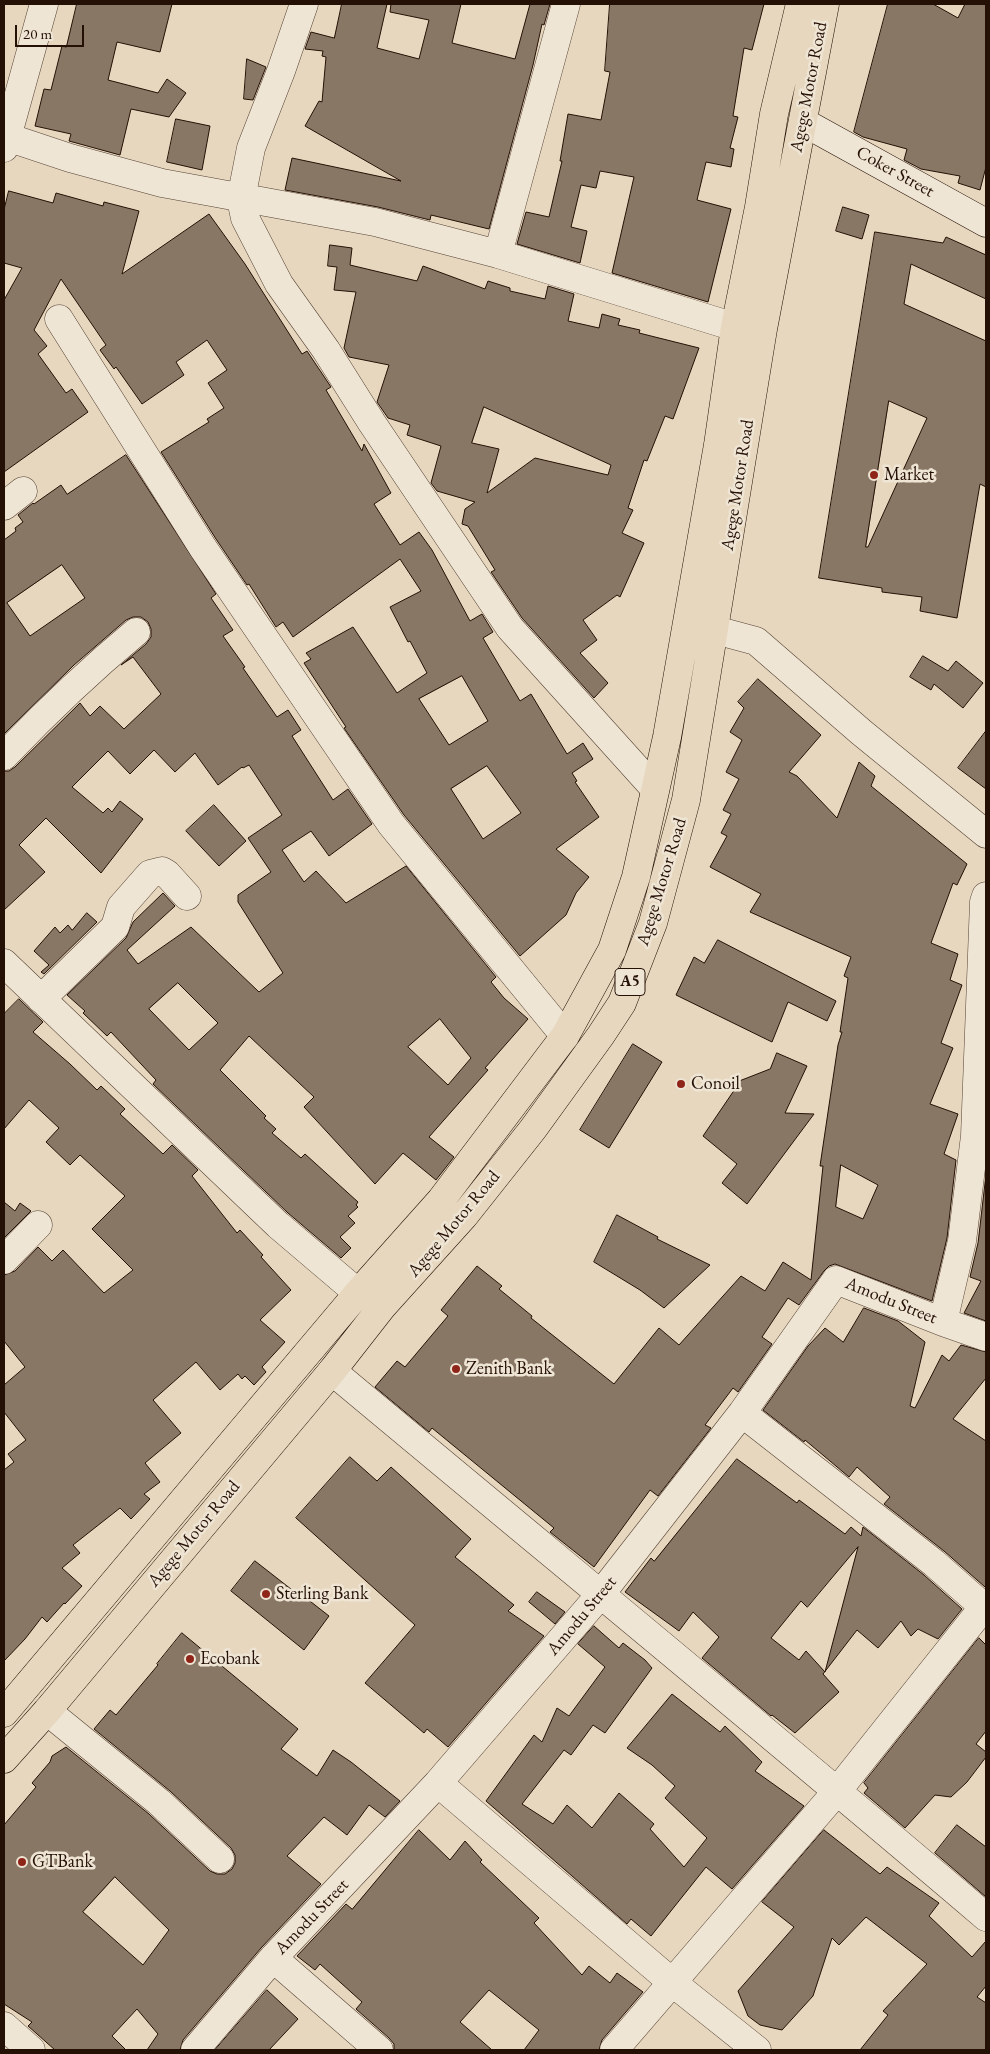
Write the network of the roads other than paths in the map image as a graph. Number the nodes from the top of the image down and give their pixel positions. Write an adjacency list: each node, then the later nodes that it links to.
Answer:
1 (44, 4): 8 (street)
2 (304, 4): 9 (street)
3 (566, 4): 11 (street)
4 (800, 4): 6 (highway, Agege Motor Road / A5)
5 (825, 4): 7 (highway, Agege Motor Road / A5)
6 (774, 114): 7 (street, Coker Street); 13 (highway, Agege Motor Road / A5)
7 (803, 122): 10 (street, Coker Street); 14 (highway, Agege Motor Road / A5)
8 (5, 140): 9 (street)
9 (241, 198): 11 (street); 17 (street)
10 (986, 223)
11 (498, 254): 13 (street)
12 (59, 319): 23 (street)
13 (735, 327): 17 (highway, Agege Motor Road / A5)
14 (715, 630): 18 (street); 29 (highway, Agege Motor Road / A5)
15 (136, 632): 16 (street)
16 (4, 756)
17 (655, 789): 23 (highway, Agege Motor Road / A5)
18 (986, 834)
19 (187, 896): 22 (street)
20 (986, 896): 27 (street)
21 (4, 963): 22 (street)
22 (41, 999): 26 (street)
23 (565, 1036): 26 (highway, Agege Motor Road / A5)
24 (38, 1225): 25 (street)
25 (4, 1260)
26 (358, 1294): 34 (highway, Agege Motor Road / A5)
27 (943, 1322): 28 (street, Amodu Street); 30 (street, Amodu Street)
28 (986, 1337)
29 (332, 1371): 31 (street); 33 (highway, Agege Motor Road / A5)
30 (742, 1413): 31 (street, Amodu Street); 32 (street)
31 (600, 1596): 36 (street, Amodu Street); 37 (street)
32 (985, 1607): 37 (street)
33 (46, 1710): 35 (highway, Agege Motor Road / A5); 38 (street)
34 (4, 1714)
35 (4, 1759)
36 (438, 1783): 40 (street, Amodu Street); 41 (street)
37 (838, 1790): 39 (street); 41 (street)
38 (220, 1859)
39 (986, 1917)
40 (273, 1958): 44 (street, Amodu Street); 45 (street)
41 (673, 1983): 46 (street); 47 (street)
42 (4, 2026): 43 (street)
43 (31, 2050)
44 (195, 2050)
45 (379, 2050)
46 (614, 2050)
47 (757, 2050)

